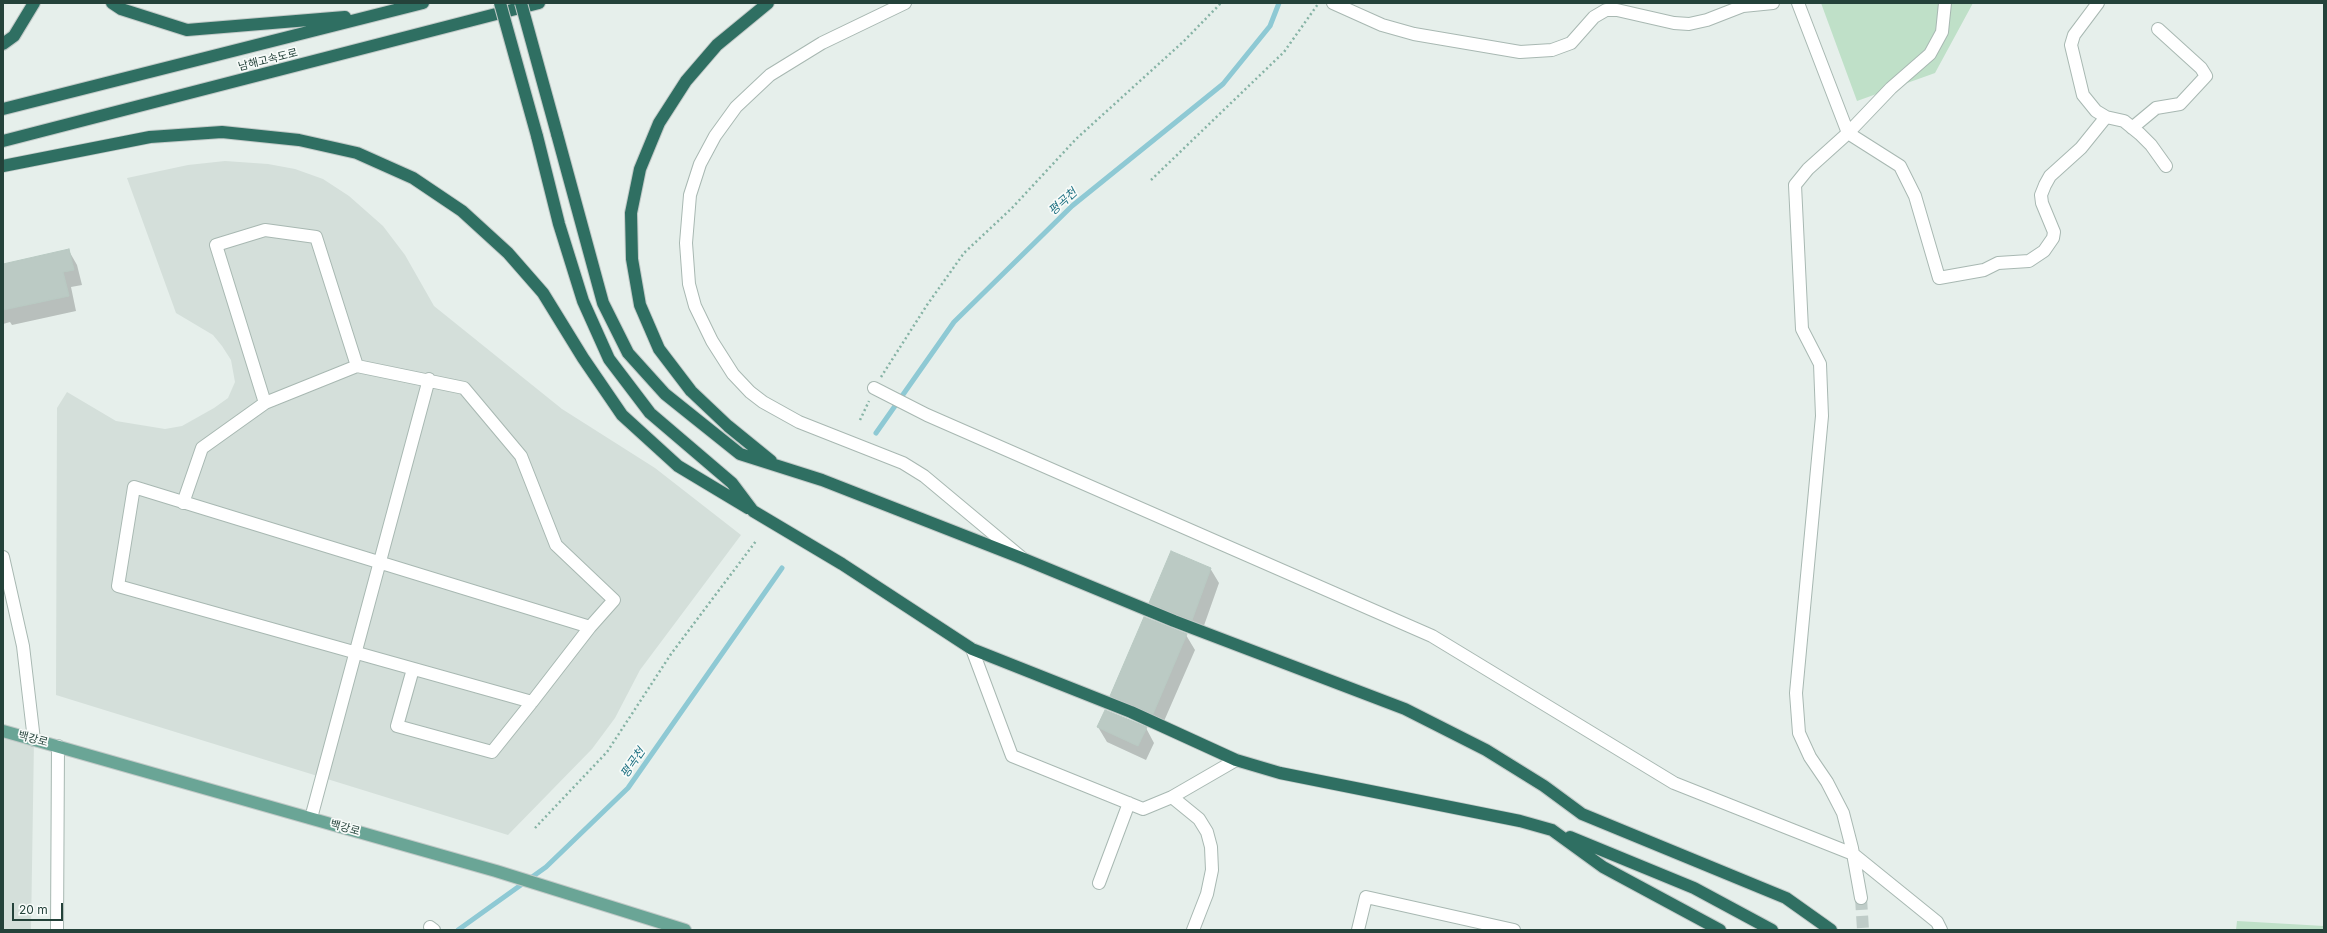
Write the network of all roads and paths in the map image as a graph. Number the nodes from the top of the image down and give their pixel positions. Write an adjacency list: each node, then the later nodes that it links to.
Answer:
1 (34, 3): 18 (highway)
2 (112, 3): 16 (highway)
3 (423, 3): 16 (highway, 남해고속도로)
4 (500, 3): 34 (highway, bridge)
5 (521, 3): 32 (highway, bridge)
6 (539, 3): 23 (highway, 남해고속도로)
7 (768, 3): 32 (highway)
8 (905, 3): 37 (street)
9 (1220, 3): 29 (path)
10 (1319, 3): 26 (path)
11 (1334, 3): 12 (street)
12 (1773, 3)
13 (1798, 3): 22 (street)
14 (1945, 3): 22 (street)
15 (2098, 3): 20 (street)
16 (382, 14): 19 (highway, 남해고속도로)
17 (2158, 29): 21 (street)
18 (3, 44)
19 (3, 109)
20 (2106, 117): 21 (street); 22 (street)
21 (2132, 128): 25 (street)
22 (1848, 133): 53 (street)
23 (3, 141)
24 (3, 166): 34 (highway)
25 (2166, 166)
26 (1151, 180)
27 (358, 366): 28 (street); 30 (street); 30 (street)
28 (429, 379): 38 (street); 39 (street)
29 (874, 388): 31 (path); 53 (street)
30 (265, 403): 33 (street)
31 (860, 420)
32 (776, 466): 37 (highway)
33 (183, 503): 38 (street); 41 (street)
34 (753, 511): 40 (highway)
35 (756, 541): 51 (path)
36 (3, 557): 45 (street)
37 (1024, 559): 63 (highway)
38 (380, 564): 39 (street); 41 (street)
39 (590, 627): 43 (street)
40 (972, 649): 47 (highway); 49 (street)
41 (356, 653): 42 (street); 50 (street)
42 (413, 669): 43 (street); 43 (street)
43 (532, 702)
44 (3, 731): 45 (main road, 백강로)
45 (34, 740): 46 (main road, 백강로)
46 (58, 746): 50 (main road, 백강로); 56 (street)
47 (1236, 760): 48 (street); 52 (highway)
48 (1172, 797): 49 (street); 58 (street)
49 (1129, 803): 54 (street)
50 (311, 818): 57 (main road, 백강로)
51 (535, 828)
52 (1552, 830): 61 (highway); 62 (highway)
53 (1853, 854): 55 (street); 64 (street)
54 (1099, 883)
55 (1861, 898)
56 (57, 930)
57 (685, 930)
58 (1193, 930)
59 (1358, 930): 60 (street)
60 (1514, 930)
61 (1720, 930)
62 (1772, 930)
63 (1831, 930)
64 (1941, 930)

